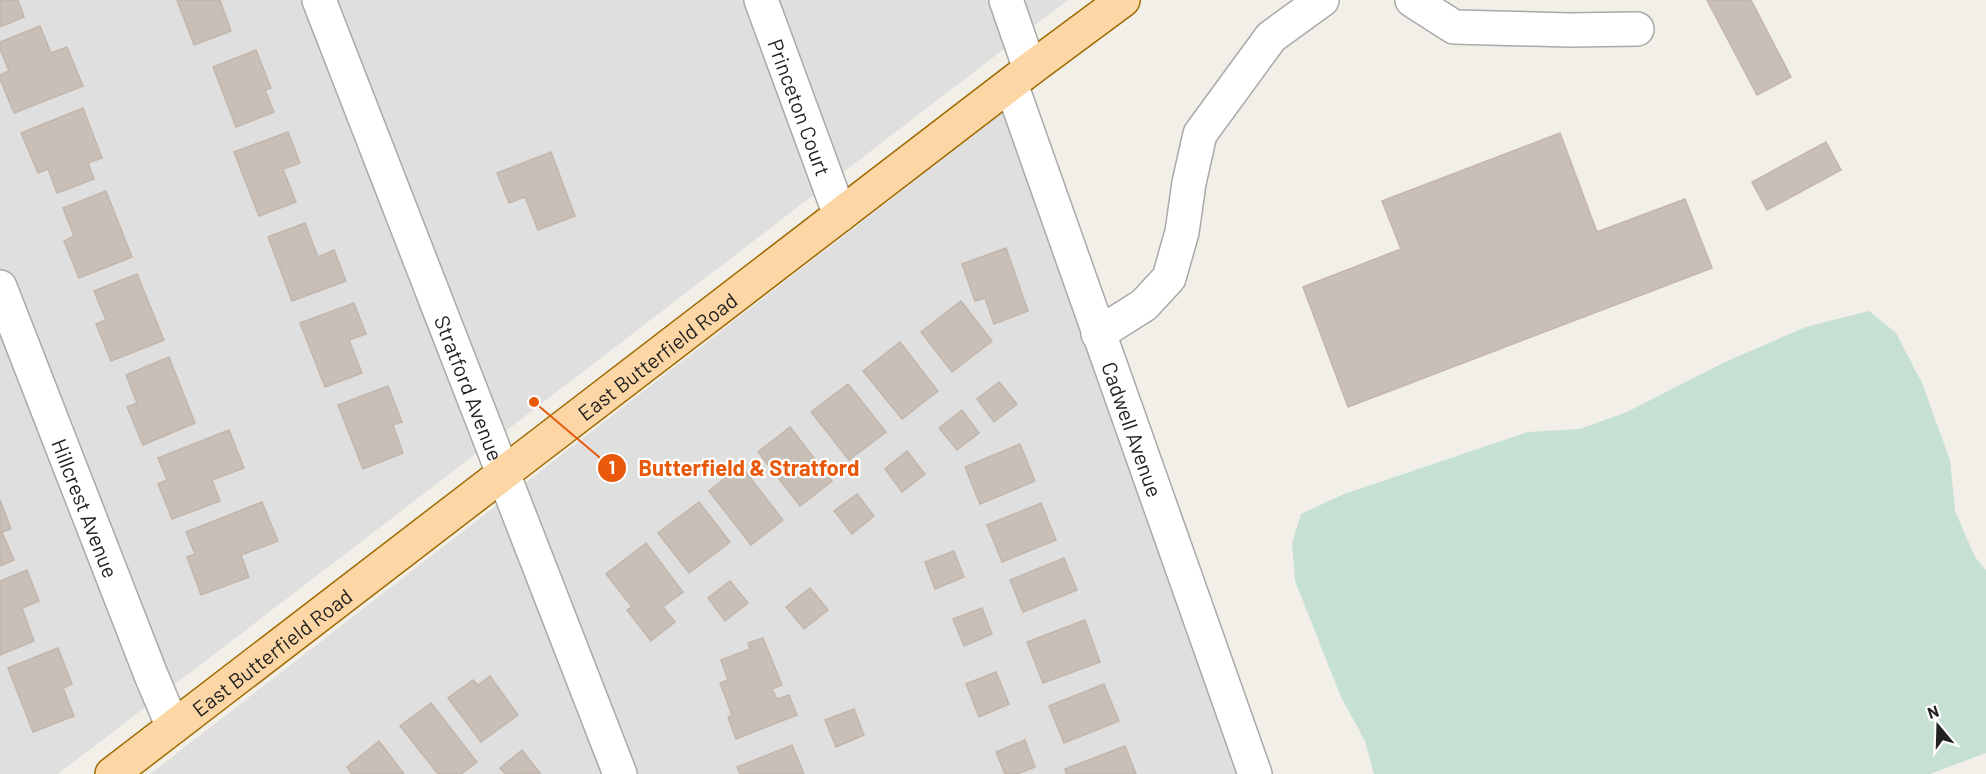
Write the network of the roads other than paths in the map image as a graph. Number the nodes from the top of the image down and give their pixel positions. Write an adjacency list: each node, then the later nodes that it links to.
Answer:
1 (319, 0): 12 (street, Stratford Avenue)
2 (761, 0): 9 (street, Princeton Court)
3 (1006, 0): 8 (street, Cadwell Avenue)
4 (1123, 0): 8 (main road, East Butterfield Road)
5 (1322, 0): 11 (street)
6 (1412, 0): 7 (street)
7 (1636, 29)
8 (1020, 76): 9 (main road, East Butterfield Road); 11 (street, Cadwell Avenue)
9 (840, 214): 12 (main road, East Butterfield Road)
10 (0, 287): 13 (street, Hillcrest Avenue)
11 (1098, 334): 16 (street, Cadwell Avenue)
12 (503, 474): 13 (main road, East Butterfield Road); 15 (street, Stratford Avenue)
13 (173, 727): 14 (main road, East Butterfield Road)
14 (112, 774)
15 (620, 774)
16 (1255, 774)

